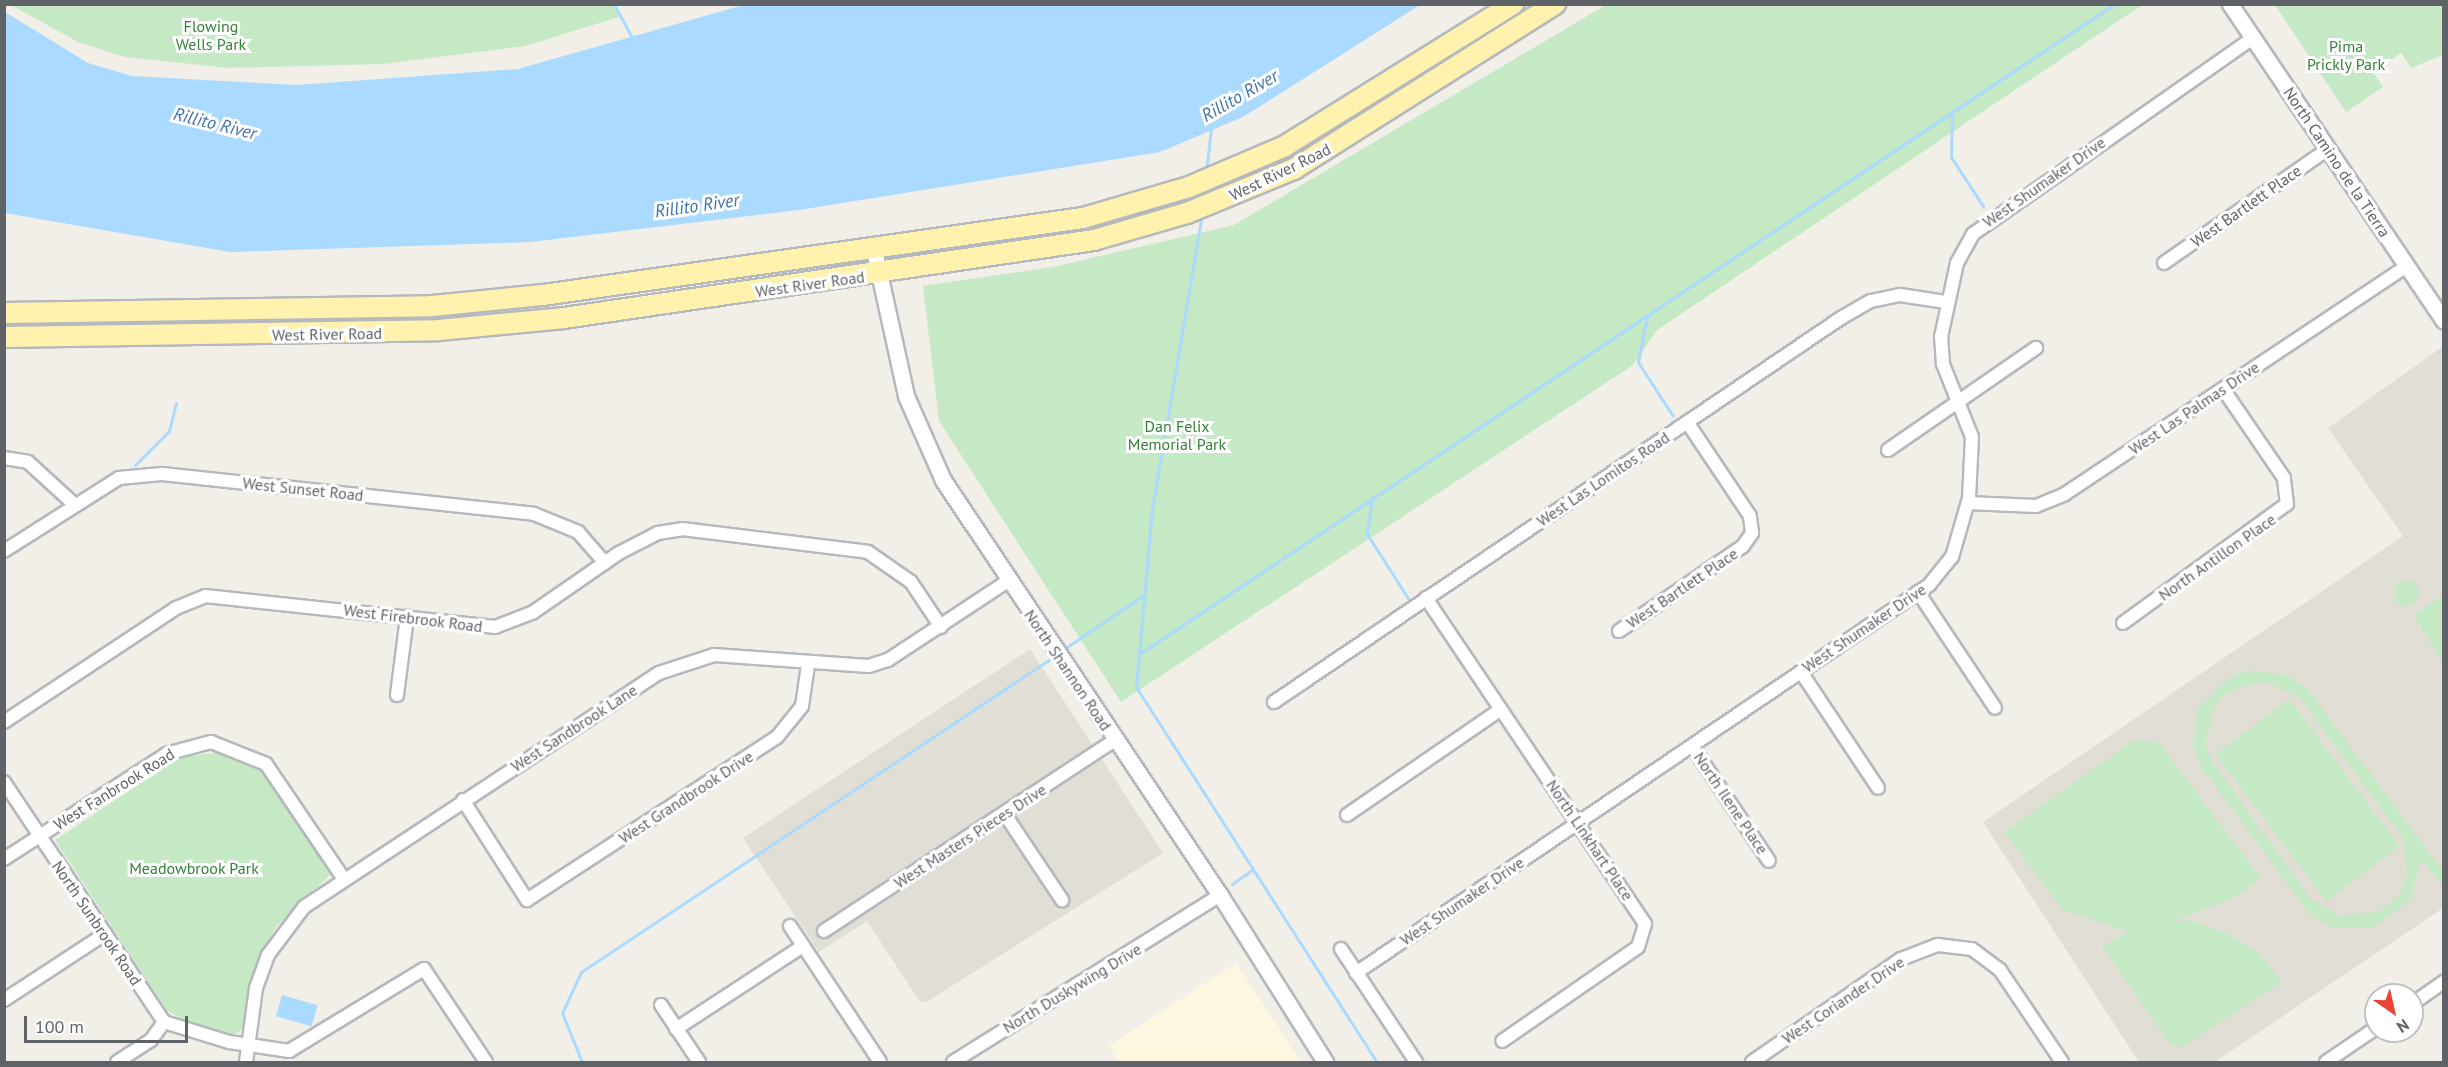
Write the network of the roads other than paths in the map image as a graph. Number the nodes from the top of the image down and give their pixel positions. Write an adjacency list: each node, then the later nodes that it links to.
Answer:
1 (1513, 4): 6 (main road, West River Road)
2 (1555, 4): 9 (main road, West River Road)
3 (2230, 4): 4 (street, North Camino de la Tierra)
4 (2253, 38): 5 (street, North Camino de la Tierra); 10 (street, West Shumaker Drive)
5 (2328, 149): 7 (street, West Bartlett Place); 8 (street, North Camino de la Tierra)
6 (874, 250): 9 (street, North Shannon Road); 12 (main road, West River Road)
7 (2164, 263)
8 (2407, 266): 13 (street, North Camino de la Tierra); 17 (street, West Las Palmas Drive)
9 (878, 274): 15 (main road, West River Road); 26 (street, North Shannon Road)
10 (1946, 302): 18 (street, West Shumaker Drive); 19 (street, West Las Lomitos Road)
11 (4, 313): 12 (main road, West River Road)
12 (29, 313): 15 (main road)
13 (2444, 321)
14 (4, 337): 15 (main road, West River Road)
15 (28, 337)
16 (2036, 348): 18 (street)
17 (2223, 389): 22 (street, West Las Palmas Drive); 30 (street, North Antillon Place)
18 (1956, 403): 20 (street); 22 (street, West Shumaker Drive)
19 (1687, 422): 28 (street, West Las Lomitos Road); 32 (street, West Bartlett Place)
20 (1888, 450)
21 (4, 458): 23 (street)
22 (1968, 502): 27 (street, West Shumaker Drive)
23 (75, 505): 24 (street, West Sunset Road); 25 (street, West Sunset Road)
24 (4, 551)
25 (605, 563): 29 (street, West Firebrook Road); 31 (street, West Firebrook Road)
26 (1008, 581): 31 (street, West Sandbrook Lane); 40 (street, North Shannon Road)
27 (1918, 592): 34 (street, West Shumaker Drive); 37 (street)
28 (1426, 598): 36 (street, West Las Lomitos Road); 38 (street, North Linkhart Place)
29 (407, 617): 35 (street); 39 (street, West Firebrook Road)
30 (2123, 623)
31 (941, 627): 33 (street, West Sandbrook Lane)
32 (1618, 631)
33 (808, 665): 44 (street, West Sandbrook Lane); 44 (street, West Grandbrook Drive)
34 (1801, 672): 41 (street, West Shumaker Drive); 43 (street)
35 (397, 694)
36 (1274, 702)
37 (1995, 708)
38 (1500, 710): 46 (street); 47 (street, North Linkhart Place)
39 (4, 722)
40 (1115, 740): 45 (street, West Masters Pieces Drive); 52 (street, North Shannon Road)
41 (1692, 746): 47 (street, West Shumaker Drive); 50 (street, North Ilene Place)
42 (4, 782): 48 (street, North Sunbrook Road)
43 (1878, 788)
44 (463, 800): 51 (street, West Sandbrook Lane)
45 (1004, 813): 53 (street); 55 (street, West Masters Pieces Drive)
46 (1347, 815)
47 (1578, 822): 59 (street, West Shumaker Drive); 67 (street, North Linkhart Place)
48 (39, 836): 49 (street, West Fanbrook Road); 51 (street, West Fanbrook Road); 56 (street, North Sunbrook Road)
49 (4, 859)
50 (1769, 861)
51 (344, 879): 68 (street, West Sandbrook Lane)
52 (1220, 895): 75 (street, North Duskywing Drive); 76 (street, North Shannon Road)
53 (1062, 900)
54 (789, 926): 57 (street)
55 (824, 931)
56 (105, 934): 62 (street); 64 (street, North Sunbrook Road)
57 (803, 946): 65 (street); 74 (street)
58 (1341, 950): 59 (street)
59 (1356, 973): 77 (street)
60 (2443, 985): 61 (street)
61 (2424, 997)
62 (4, 1000)
63 (660, 1005): 65 (street)
64 (164, 1022): 68 (street); 70 (street)
65 (676, 1029): 73 (street)
66 (2364, 1039): 69 (street)
67 (1502, 1041)
68 (246, 1046): 71 (street, West Sandbrook Lane); 72 (street)
69 (2342, 1058): 80 (street)
70 (117, 1062)
71 (246, 1062)
72 (486, 1062)
73 (699, 1062)
74 (880, 1062)
75 (953, 1062)
76 (1325, 1062)
77 (1416, 1062)
78 (1752, 1062): 79 (street, West Coriander Drive)
79 (2062, 1062)
80 (2326, 1062)

